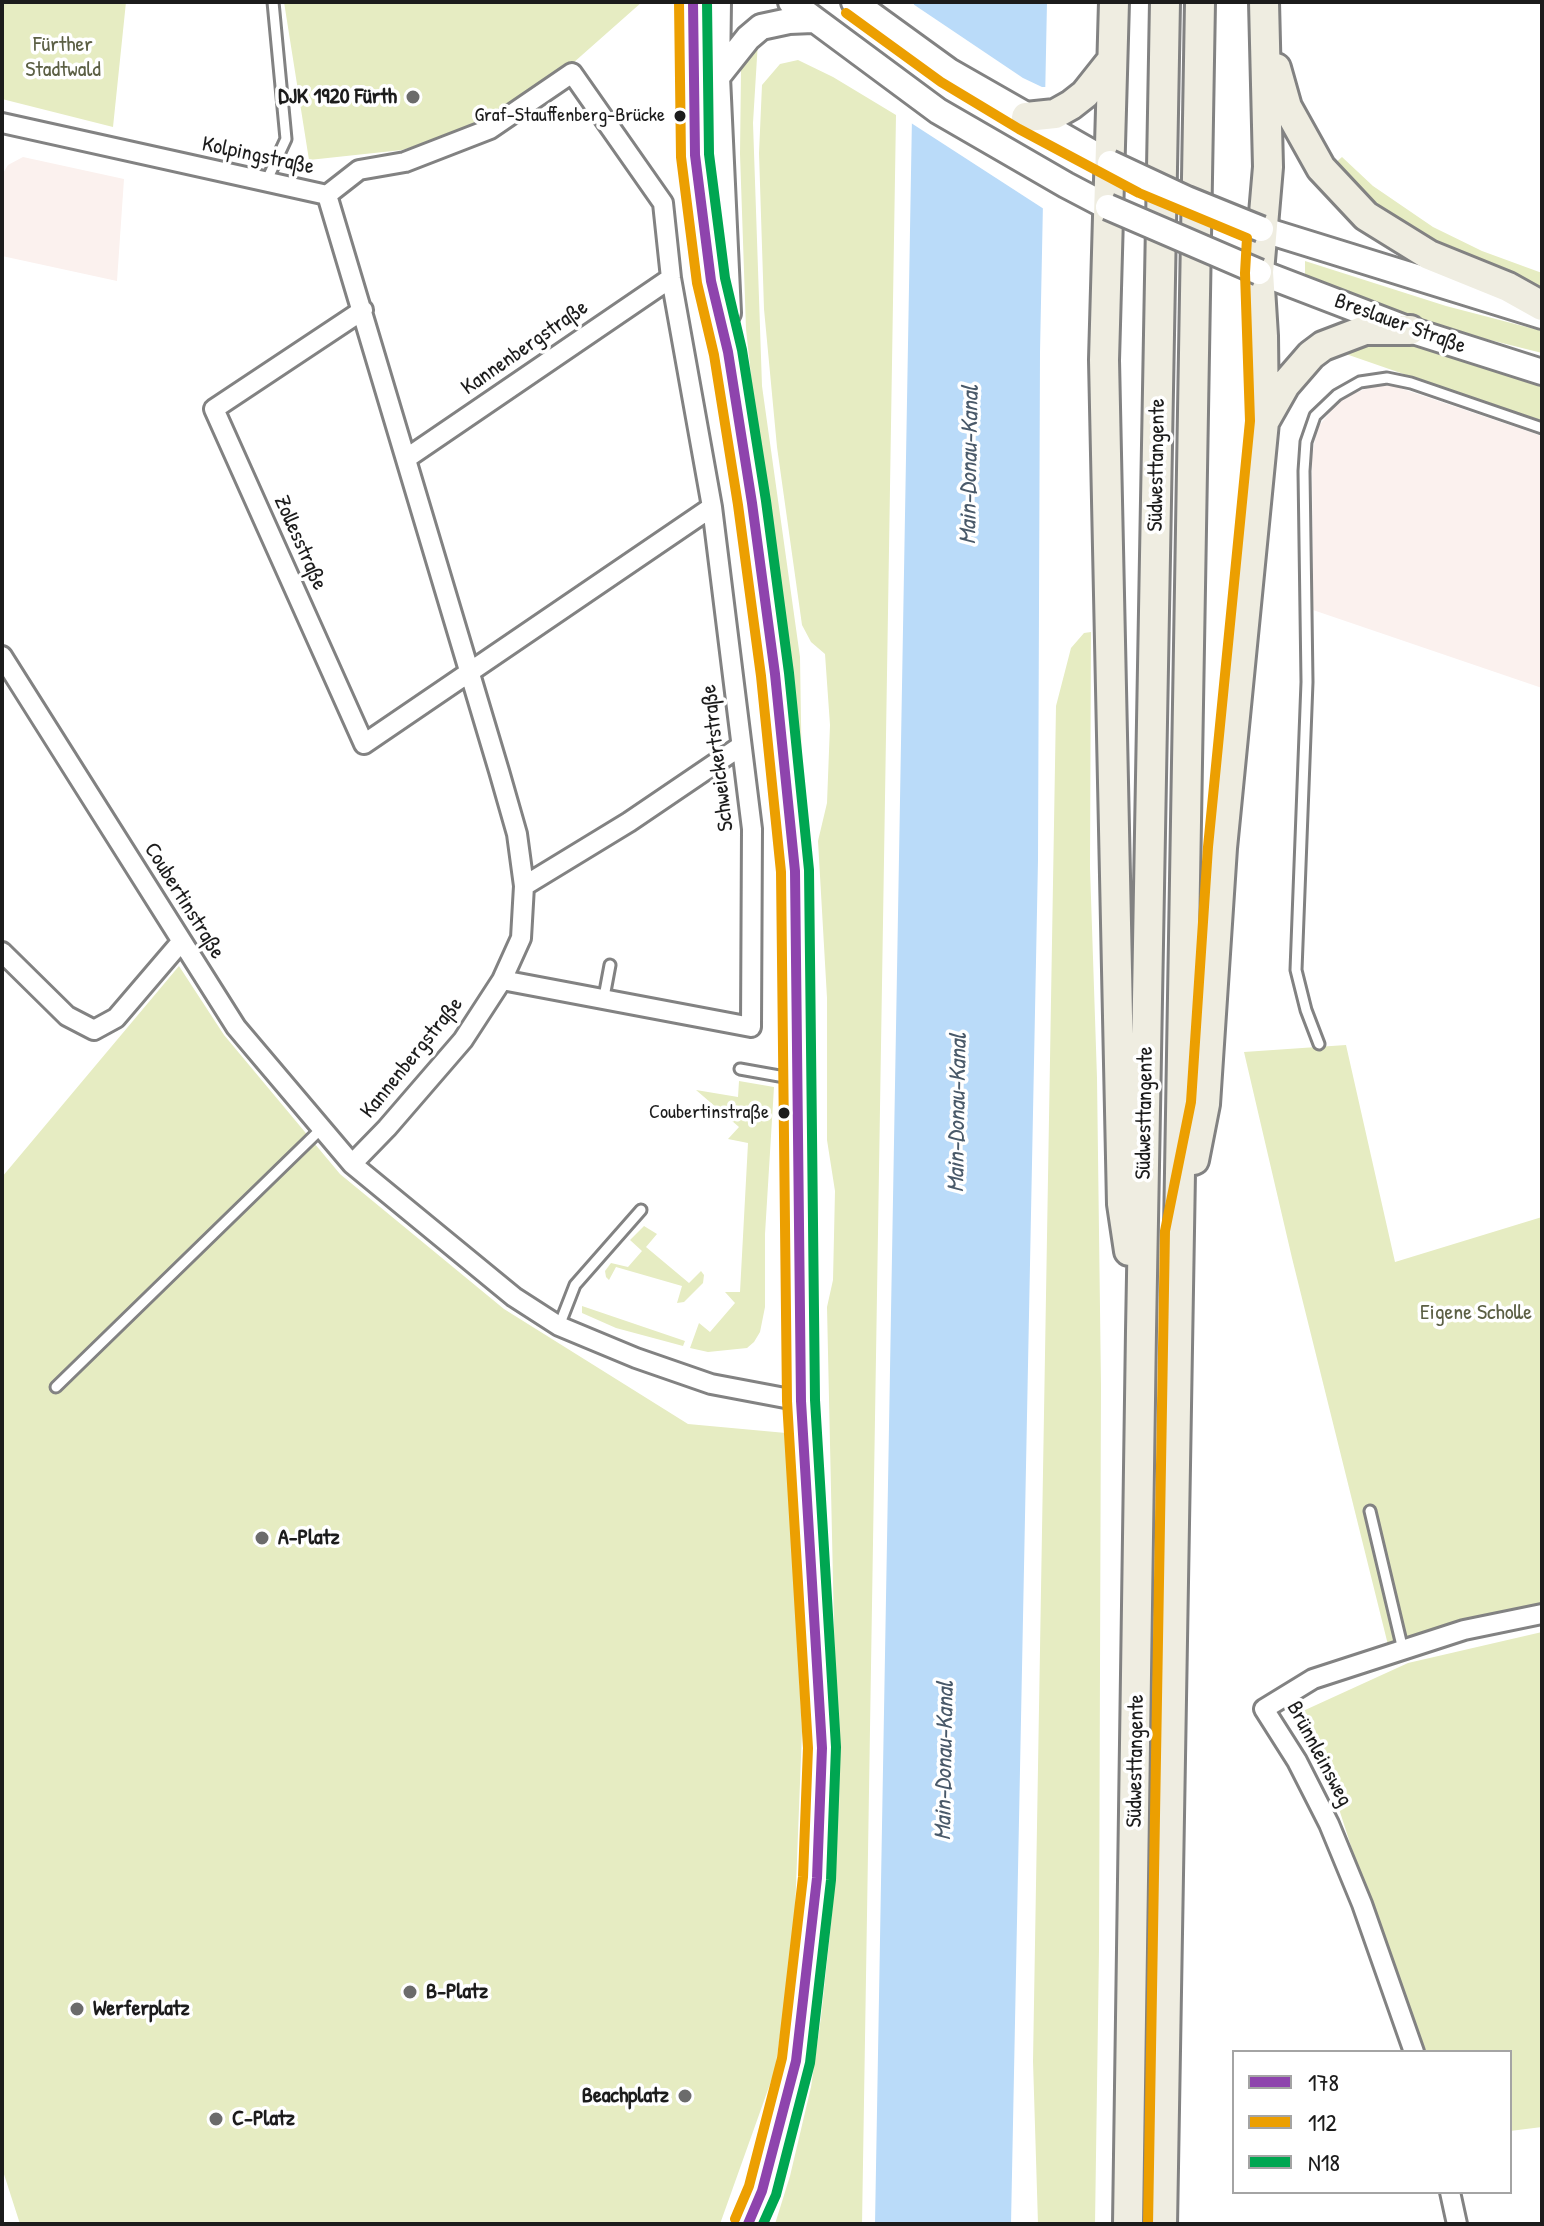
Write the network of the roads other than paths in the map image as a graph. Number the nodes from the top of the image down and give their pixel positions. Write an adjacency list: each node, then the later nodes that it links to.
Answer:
1 (273, 2): 18 (lane)
2 (693, 2): 28 (main road)
3 (718, 2): 14 (main road)
4 (791, 2): 10 (main road)
5 (854, 2): 15 (main road)
6 (1114, 2): 12 (highway)
7 (1165, 2): 51 (highway, Südwesttangente)
8 (1200, 2): 49 (highway, Südwesttangente)
9 (1264, 2): 11 (highway)
10 (813, 20): 14 (main road); 20 (main road)
11 (1265, 30): 21 (highway); 24 (highway)
12 (1112, 60): 15 (highway); 17 (highway)
13 (572, 73): 19 (street, Kolpingstraße); 23 (street, Schweickertstraße)
14 (717, 77): 28 (main road)
15 (1026, 117): 17 (main road)
16 (2, 123): 18 (street, Kolpingstraße)
17 (1110, 163): 20 (highway); 21 (main road, bridge)
18 (266, 182): 19 (street, Kolpingstraße)
19 (327, 195): 25 (street, Kannenbergstraße)
20 (1108, 207): 22 (main road, bridge); 51 (highway)
21 (1266, 231): 22 (highway); 26 (main road, Breslauer Straße)
22 (1259, 272): 27 (main road, Breslauer Straße); 30 (highway)
23 (671, 278): 32 (street, Kannenbergstraße); 33 (street, Schweickertstraße)
24 (1542, 306)
25 (363, 310): 32 (street, Kannenbergstraße); 35 (street, Zollesstraße)
26 (1542, 316)
27 (1410, 330): 29 (main road, Breslauer Straße); 30 (highway)
28 (728, 352): 45 (main road)
29 (1542, 372)
30 (1264, 422): 49 (highway)
31 (1542, 428): 43 (lane)
32 (407, 458): 35 (street, Kannenbergstraße)
33 (712, 507): 35 (street); 36 (street, Schweickertstraße)
34 (2, 656): 38 (street, Coubertinstraße)
35 (470, 673): 37 (street, Kannenbergstraße)
36 (741, 746): 37 (street); 42 (street, Schweickertstraße)
37 (524, 886): 41 (street, Kannenbergstraße)
38 (181, 942): 39 (street); 46 (street, Coubertinstraße)
39 (2, 952)
40 (610, 965): 42 (lane)
41 (502, 980): 42 (street, Schweickertstraße); 47 (street, Kannenbergstraße)
42 (604, 997)
43 (1319, 1044)
44 (740, 1069): 45 (lane)
45 (797, 1079): 53 (main road)
46 (322, 1128): 47 (street, Coubertinstraße); 52 (lane)
47 (352, 1164): 50 (street, Coubertinstraße)
48 (641, 1210): 50 (lane)
49 (1179, 1231): 61 (highway, Südwesttangente)
50 (559, 1326): 53 (street, Coubertinstraße)
51 (1141, 1331): 60 (highway, Südwesttangente)
52 (56, 1387)
53 (801, 1401): 59 (main road)
54 (1370, 1511): 56 (lane)
55 (1542, 1614): 56 (street, Brünnleinsweg)
56 (1403, 1650): 57 (street, Brünnleinsweg)
57 (1413, 2050)
58 (1450, 2194): 62 (street)
59 (748, 2224)
60 (1128, 2224)
61 (1162, 2224)
62 (1457, 2224)

